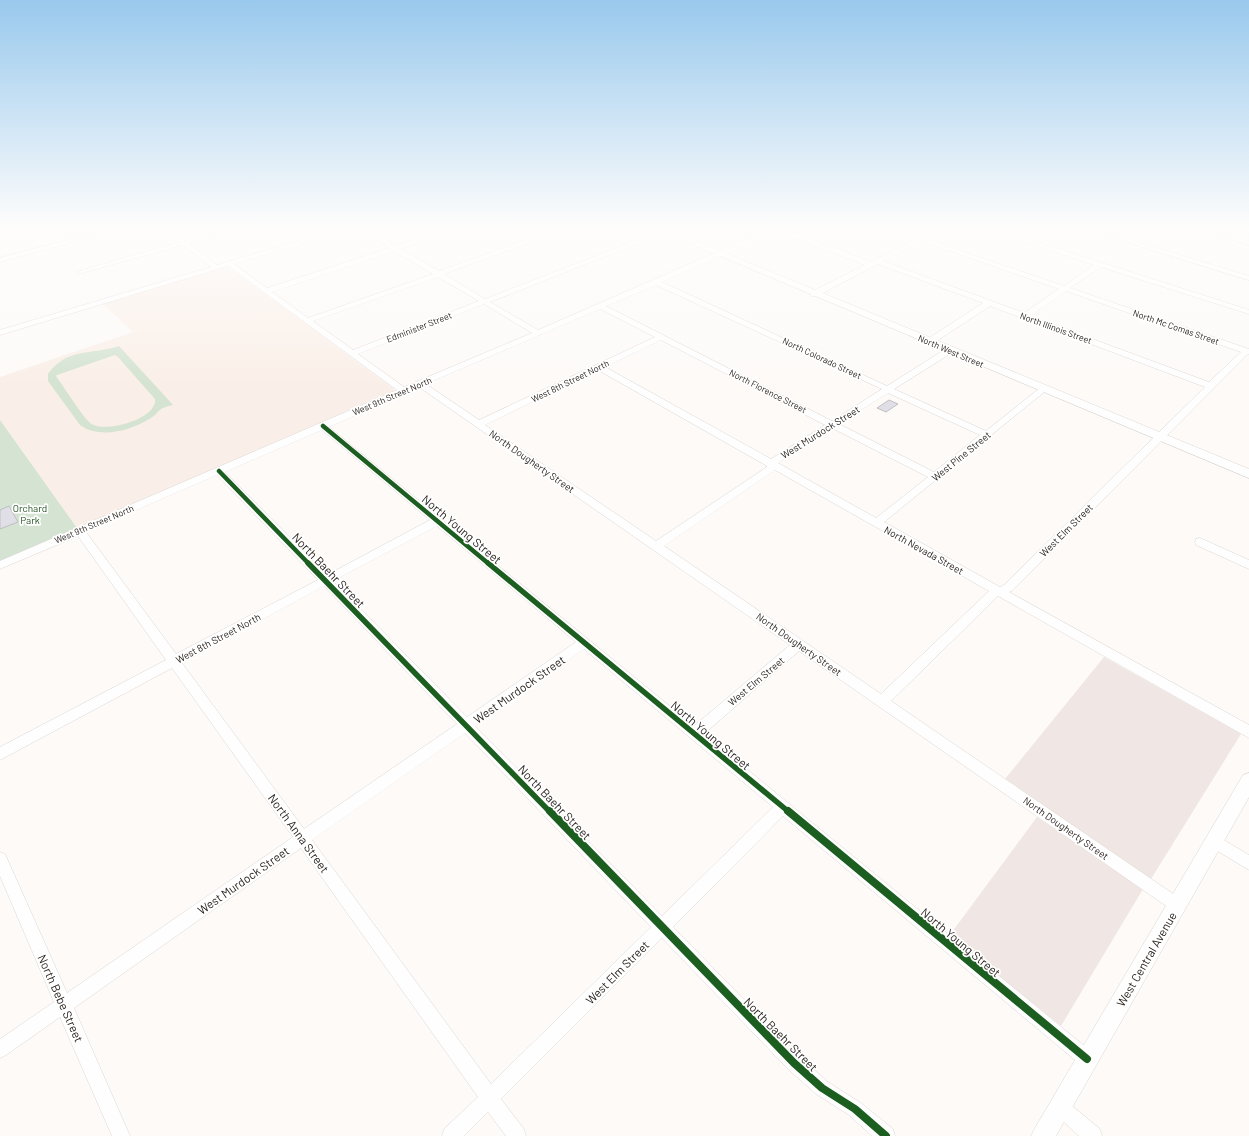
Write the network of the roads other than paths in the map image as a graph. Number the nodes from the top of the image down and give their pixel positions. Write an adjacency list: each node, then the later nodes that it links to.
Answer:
1 (181, 279): 25 (street)
2 (250, 279): 16 (street)
3 (304, 279): 16 (street)
4 (424, 279): 23 (street)
5 (447, 279): 18 (street)
6 (541, 279): 18 (street, Edminister Street)
7 (663, 279): 14 (street, West 9th Street North)
8 (777, 279): 17 (main road, North West Street)
9 (842, 279): 17 (street)
10 (922, 279): 19 (street, North Illinois Street)
11 (1036, 279): 15 (street, North Mc Comas Street)
12 (1079, 279): 15 (street)
13 (1147, 279): 21 (street)
14 (656, 282): 20 (street, West 9th Street North); 34 (street, North Colorado Street)
15 (1065, 289): 22 (street); 29 (street, North Mc Comas Street)
16 (267, 291): 23 (street)
17 (814, 294): 27 (main road, North West Street)
18 (484, 301): 24 (street); 30 (street, Edminister Street)
19 (990, 303): 22 (street, North Illinois Street); 27 (street)
20 (600, 306): 24 (street, West 9th Street North); 26 (street, North Florence Street)
21 (1249, 312)
22 (1025, 316): 33 (street, North Illinois Street)
23 (307, 320): 30 (street)
24 (538, 333): 32 (street, West 9th Street North)
25 (0, 334)
26 (661, 337): 31 (street, West 8th Street North); 38 (street, North Florence Street)
27 (929, 342): 28 (main road, North West Street)
28 (950, 350): 34 (street, West Murdock Street); 35 (main road, North West Street)
29 (1247, 352): 33 (street, West Elm Street)
30 (352, 353): 36 (street)
31 (599, 367): 37 (street, West 8th Street North); 42 (street, North Nevada Street)
32 (420, 384): 36 (street, West 9th Street North); 37 (street, North Dougherty Street)
33 (1211, 386): 41 (street, West Elm Street)
34 (888, 389): 38 (street, West Murdock Street); 40 (street, North Colorado Street)
35 (1044, 390): 40 (street, West Pine Street); 41 (main road, North West Street)
36 (404, 391): 39 (street, West 9th Street North)
37 (479, 424): 50 (street, North Dougherty Street)
38 (833, 424): 42 (street, West Murdock Street); 45 (street, North Florence Street)
39 (322, 426): 43 (street, West 9th Street North); 46 (street, North Young Street)
40 (988, 435): 45 (street, West Pine Street)
41 (1160, 437): 44 (main road, North West Street); 54 (street, West Elm Street)
42 (773, 465): 47 (street, North Nevada Street); 50 (street, West Murdock Street)
43 (219, 471): 48 (street, West 9th Street North); 53 (street, North Baehr Street)
44 (1249, 474)
45 (935, 477): 47 (street, West Pine Street)
46 (437, 521): 53 (street, West 8th Street North); 55 (street, North Young Street)
47 (877, 523): 54 (street, North Nevada Street)
48 (80, 530): 51 (street, West 9th Street North); 57 (street, North Anna Street)
49 (1200, 542): 52 (street)
50 (657, 546): 56 (street, North Dougherty Street)
51 (0, 565)
52 (1249, 565)
53 (326, 581): 57 (street, West 8th Street North); 59 (street, North Baehr Street)
54 (999, 591): 58 (street, West Elm Street); 60 (street, North Nevada Street)
55 (584, 643): 59 (street, West Murdock Street); 61 (street, North Young Street)
56 (799, 644): 58 (street, North Dougherty Street); 61 (street, West Elm Street)
57 (174, 661): 62 (street, West 8th Street North); 65 (street, North Anna Street)
58 (882, 702): 69 (street, North Dougherty Street)
59 (466, 725): 65 (street, West Murdock Street); 70 (street, North Baehr Street)
60 (1249, 732)
61 (694, 734): 64 (street, North Young Street)
62 (0, 754)
63 (1249, 781): 66 (main road, West Central Avenue)
64 (783, 807): 70 (street, West Elm Street); 73 (street, North Young Street)
65 (303, 838): 71 (street, West Murdock Street); 74 (street, North Anna Street)
66 (1214, 841): 68 (street); 69 (main road, West Central Avenue)
67 (0, 859): 71 (street, North Bebe Street)
68 (1249, 863)
69 (1177, 905): 73 (main road, West Central Avenue)
70 (662, 927): 74 (street, West Elm Street); 79 (street, North Baehr Street)
71 (64, 1004): 72 (street, West Murdock Street); 76 (street, North Bebe Street)
72 (0, 1049)
73 (1088, 1059): 75 (main road, West Central Avenue)
74 (490, 1098): 77 (street, West Elm Street); 78 (street, North Anna Street)
75 (1060, 1107): 80 (main road, West Central Avenue); 81 (street)
76 (121, 1136)
77 (451, 1136)
78 (517, 1136)
79 (886, 1136)
80 (1043, 1136)
81 (1093, 1136)

